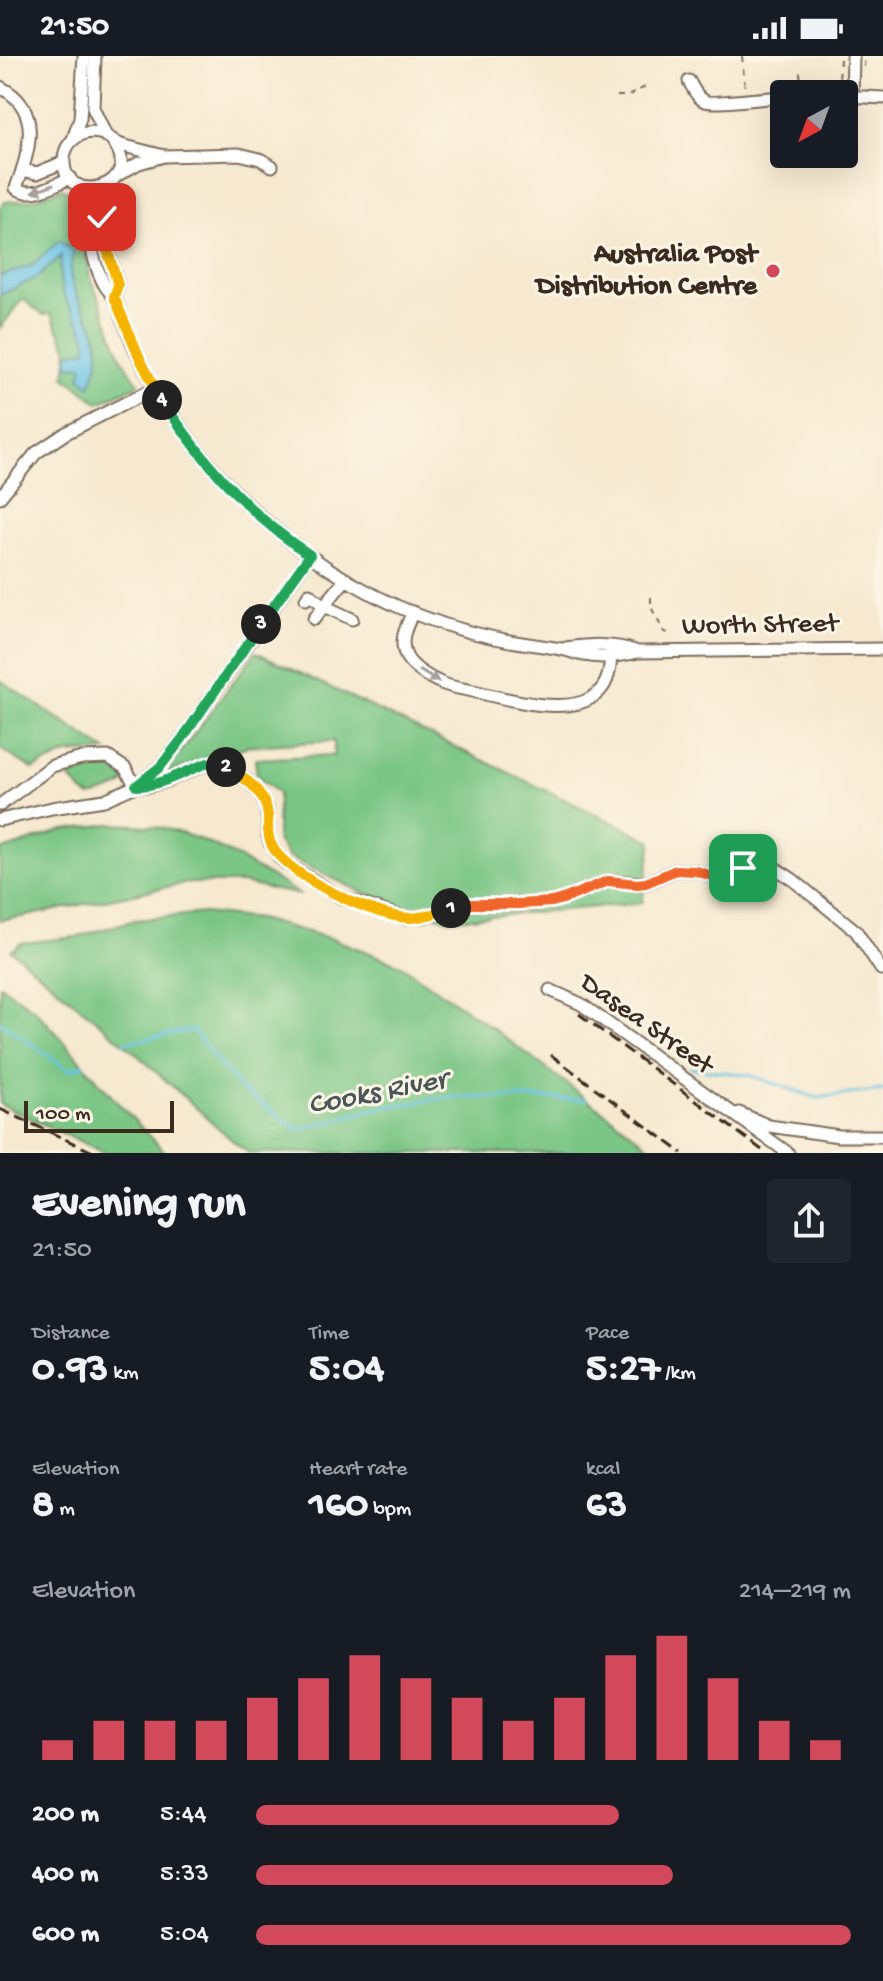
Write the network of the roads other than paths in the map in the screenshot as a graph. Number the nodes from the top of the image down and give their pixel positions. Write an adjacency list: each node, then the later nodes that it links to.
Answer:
1 (84, 56): 11 (street)
2 (95, 56): 10 (street)
3 (853, 56): 4 (street)
4 (848, 80)
5 (689, 81): 8 (street)
6 (0, 87): 15 (street)
7 (858, 96): 9 (street)
8 (770, 98)
9 (883, 98)
10 (109, 138): 11 (street); 12 (street); 16 (street)
11 (73, 140): 13 (street)
12 (164, 156): 14 (street); 16 (street)
13 (64, 162): 15 (street); 17 (street)
14 (272, 166)
15 (22, 170): 17 (street, one-way to 15)
16 (112, 180): 17 (street); 18 (street, Worth Street)
17 (74, 182): 18 (street, Worth Street)
18 (114, 297): 19 (street, Worth Street)
19 (155, 388): 20 (street); 21 (street, Worth Street)
20 (0, 497)
21 (310, 555): 22 (street, Worth Street); 32 (street)
22 (346, 579): 24 (street); 25 (street, Worth Street)
23 (306, 599): 24 (street)
24 (324, 606): 26 (street); 27 (street)
25 (413, 612): 28 (street, Worth Street); 31 (street, one-way to 31)
26 (314, 619)
27 (352, 619)
28 (561, 649): 30 (street, Worth Street); 31 (street, Worth Street)
29 (883, 649): 30 (street, Worth Street)
30 (638, 652): 31 (street, Worth Street)
31 (611, 656)
32 (136, 786): 33 (street); 34 (street); 35 (street)
33 (0, 805)
34 (0, 820)
35 (883, 968)
36 (550, 990): 37 (street, Dasea Street)
37 (713, 1101): 38 (street); 39 (street)
38 (883, 1136)
39 (788, 1153)

